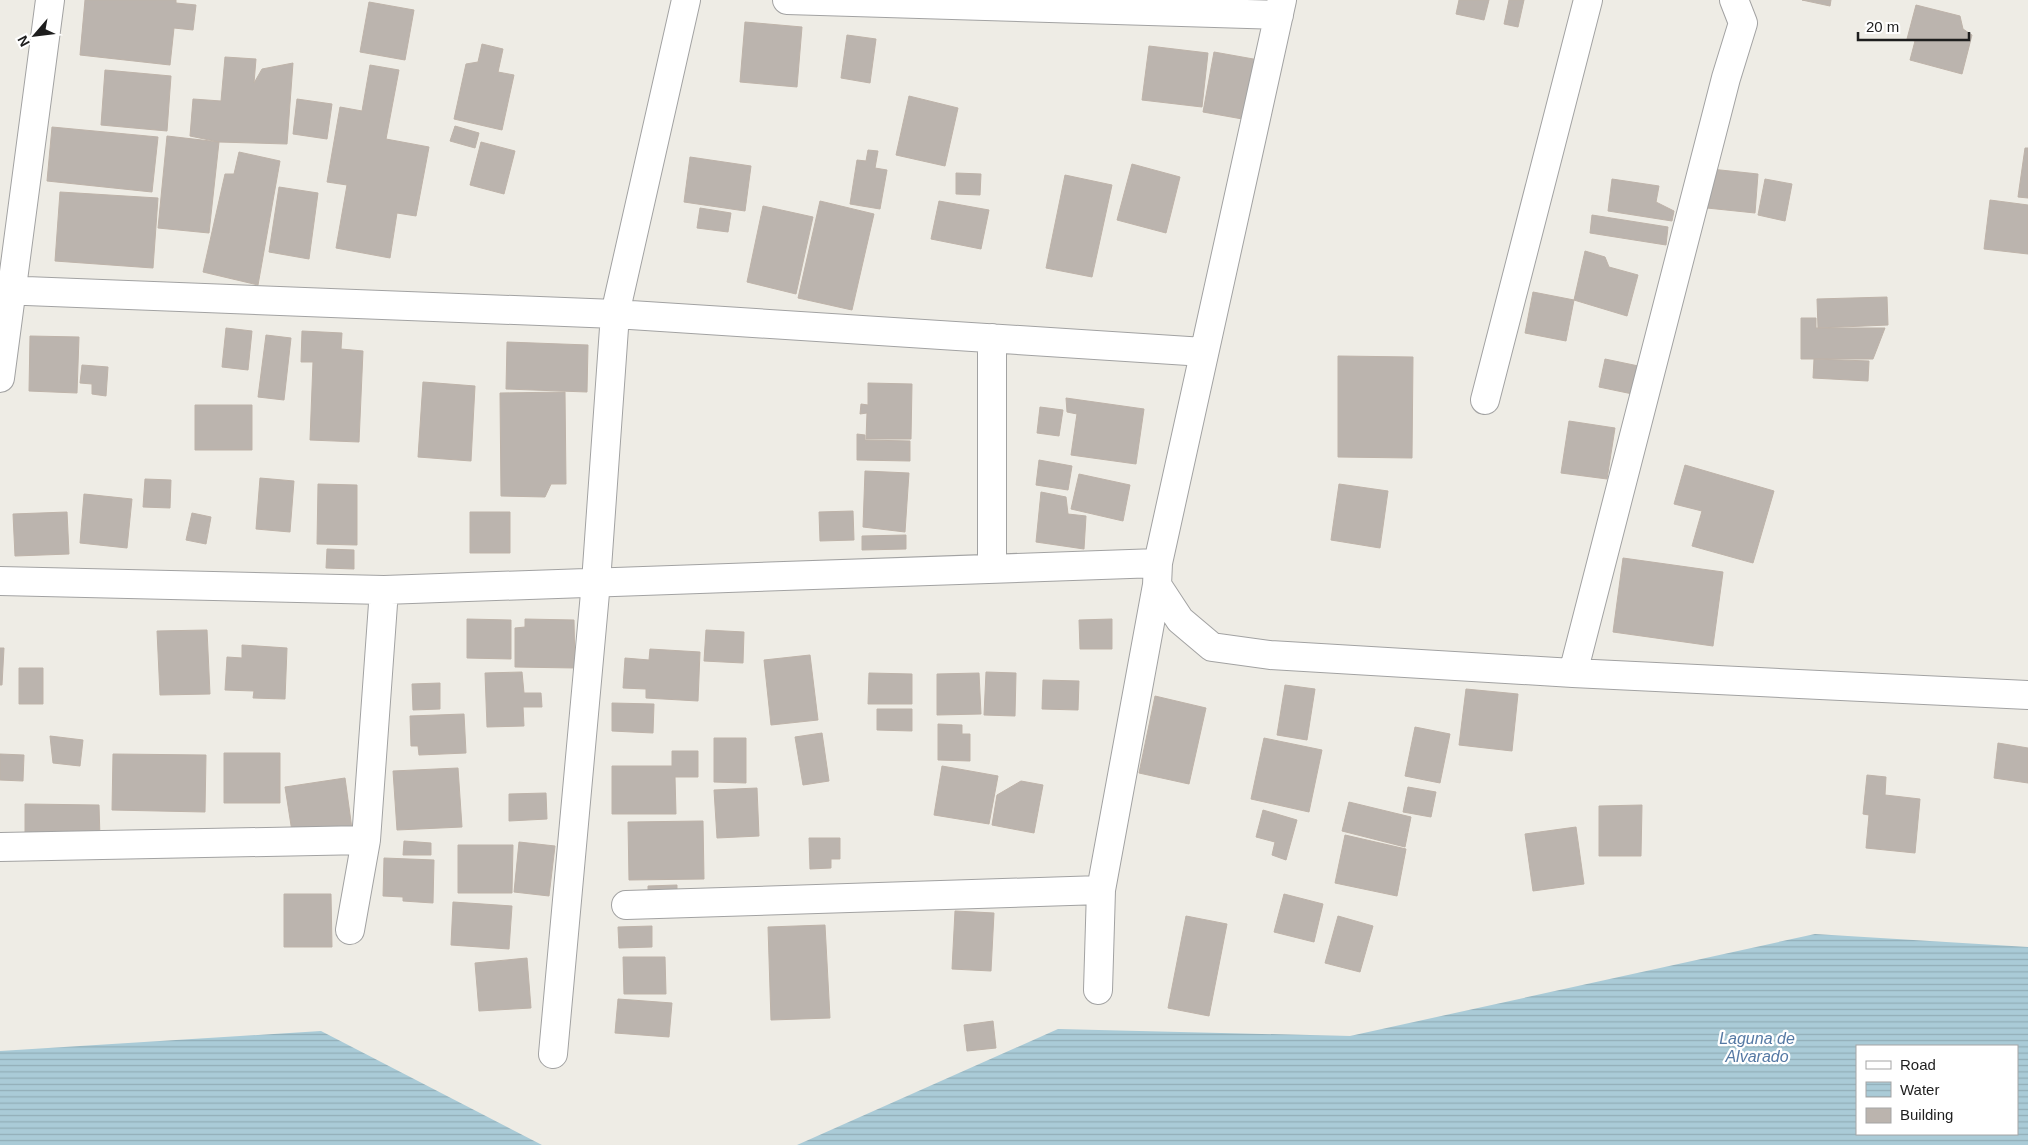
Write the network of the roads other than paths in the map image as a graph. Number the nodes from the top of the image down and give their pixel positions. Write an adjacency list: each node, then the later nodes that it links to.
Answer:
1 (50, 0): 7 (street)
2 (686, 0): 8 (street)
3 (787, 0): 6 (street)
4 (1588, 0): 12 (street)
5 (1734, 0): 18 (street)
6 (1280, 8): 10 (street)
7 (5, 290): 8 (street); 11 (street)
8 (615, 314): 9 (street); 16 (street)
9 (992, 338): 10 (street); 13 (street)
10 (1204, 352): 14 (street)
11 (0, 378)
12 (1485, 400)
13 (992, 569): 14 (street); 16 (street)
14 (1157, 574): 18 (street); 22 (street)
15 (0, 581): 17 (street)
16 (596, 582): 17 (street); 26 (street)
17 (384, 590): 20 (street)
18 (1573, 674): 19 (street)
19 (2028, 696)
20 (366, 840): 21 (street); 24 (street)
21 (0, 846)
22 (1101, 890): 23 (street); 25 (street)
23 (626, 904)
24 (350, 930)
25 (1098, 990)
26 (553, 1054)

